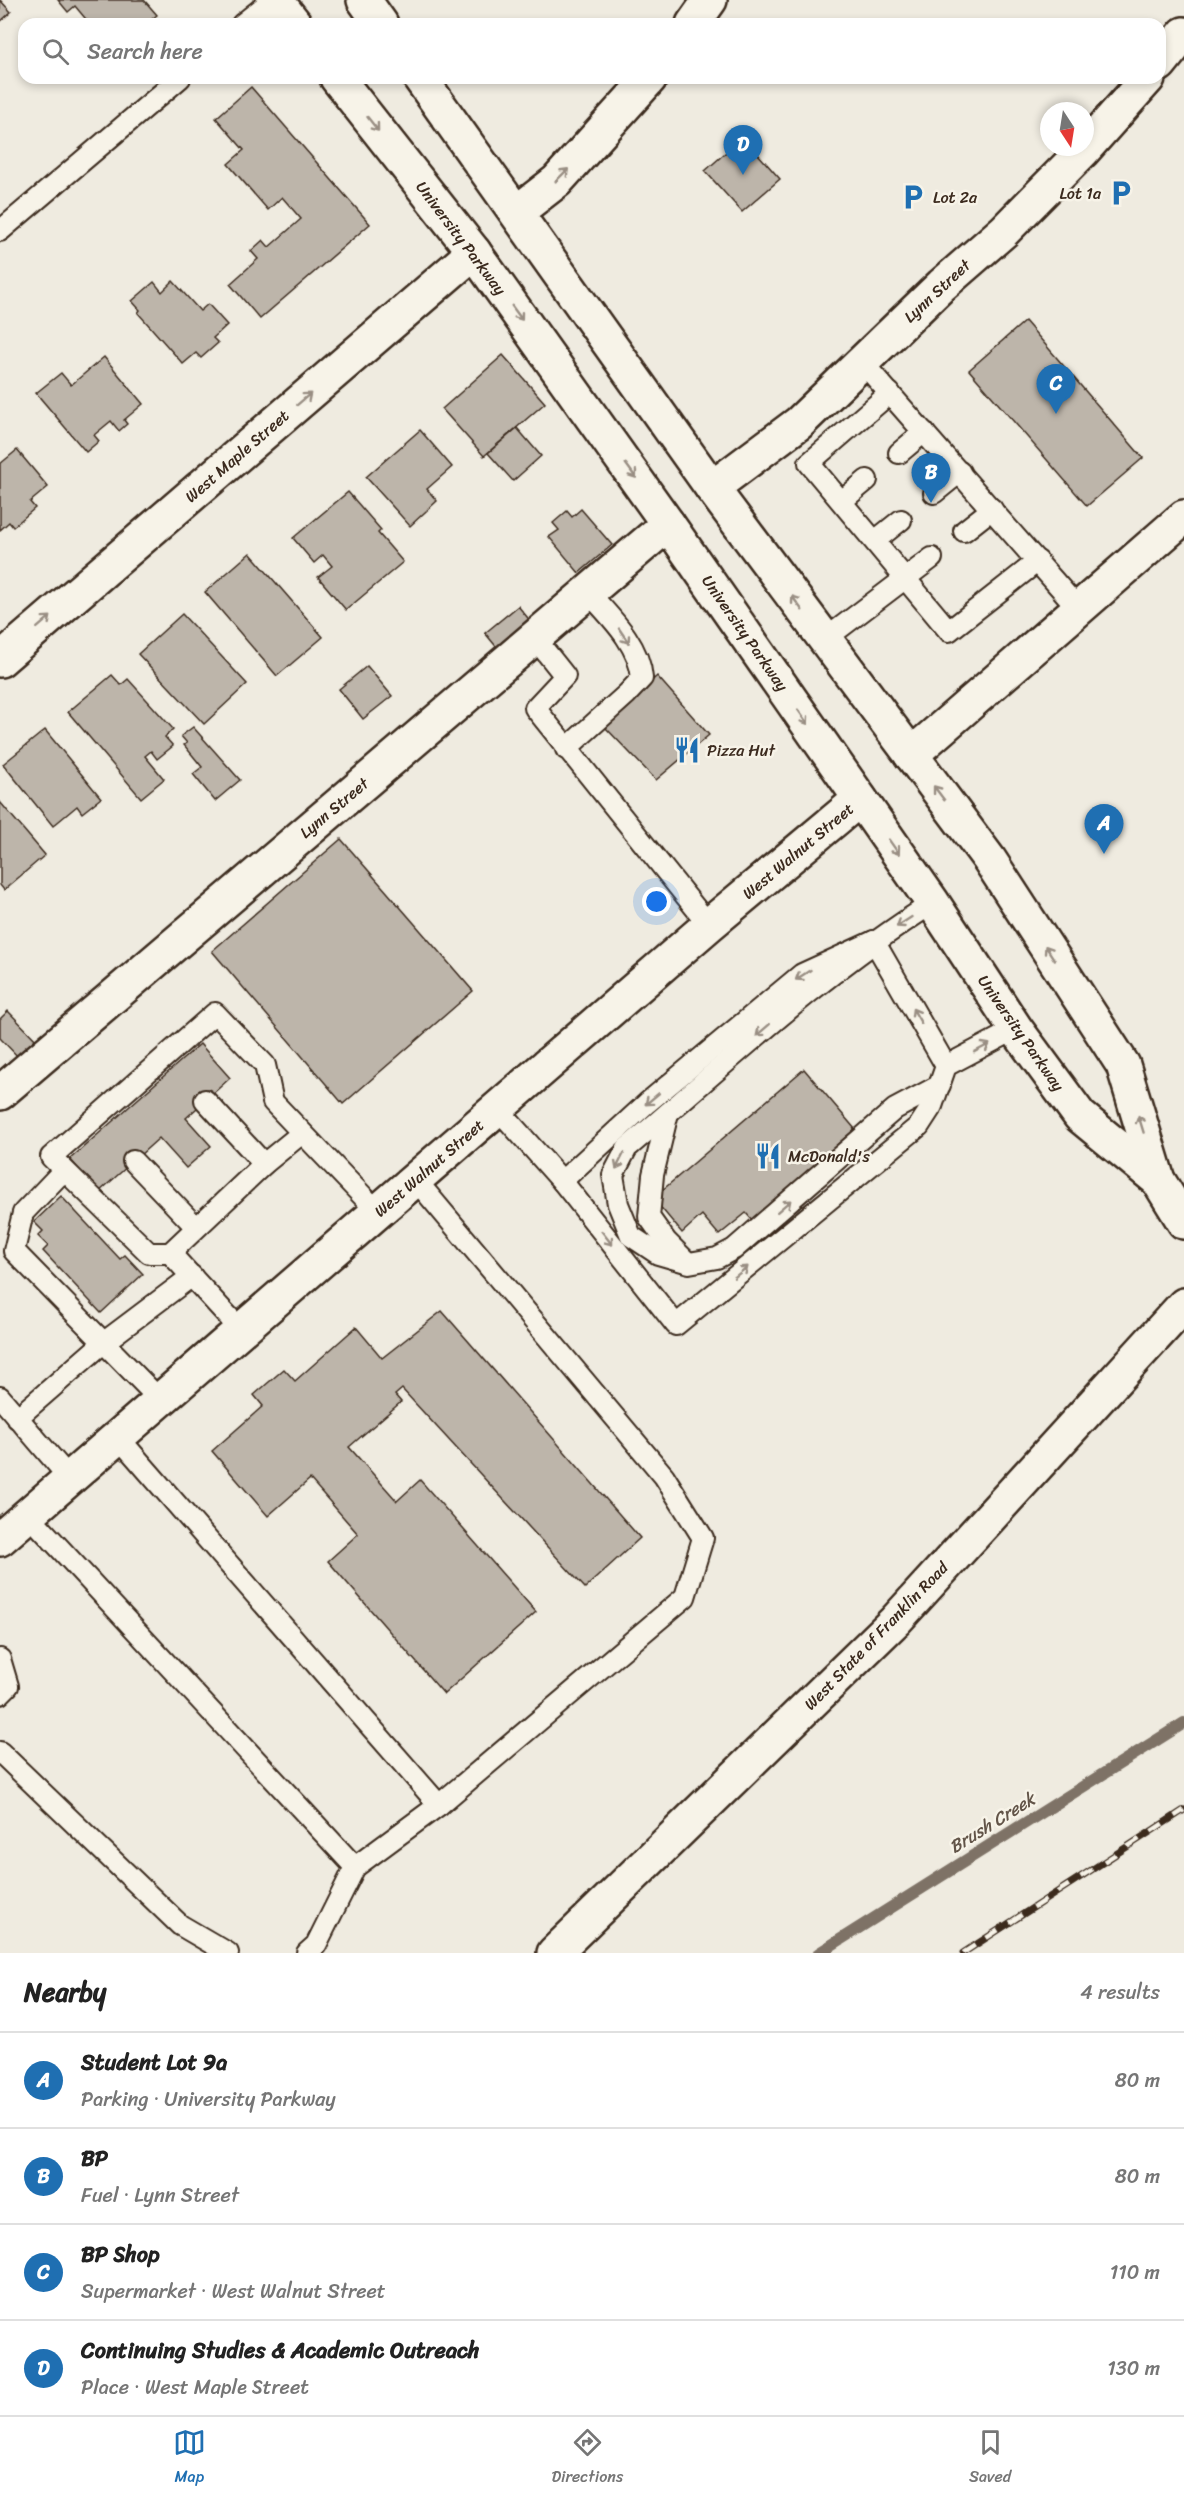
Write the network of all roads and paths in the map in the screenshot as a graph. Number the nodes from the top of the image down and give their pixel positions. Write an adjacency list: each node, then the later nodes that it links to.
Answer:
1 (272, 0): 5 (lane)
2 (276, 0): 6 (main road)
3 (364, 0): 7 (main road)
4 (710, 0): 8 (main road)
5 (250, 18)
6 (290, 18)
7 (377, 18)
8 (697, 18)
9 (1184, 34): 10 (main road)
10 (1166, 56)
11 (173, 84): 17 (lane)
12 (342, 84): 18 (main road, University Parkway, one-way to 18)
13 (424, 84): 16 (main road, University Parkway)
14 (645, 84): 16 (main road, one-way to 14)
15 (1143, 84): 19 (main road, Lynn Street)
16 (517, 212): 25 (main road, University Parkway)
17 (0, 231)
18 (474, 252): 31 (main road, University Parkway, one-way to 31); 41 (main road, West Maple Street, one-way to 18)
19 (862, 362): 20 (lane); 25 (main road, Lynn Street)
20 (890, 393): 21 (lane); 27 (lane)
21 (924, 432): 22 (lane); 23 (lane)
22 (899, 453)
23 (960, 472): 26 (lane); 28 (lane)
24 (867, 480): 27 (lane)
25 (712, 488): 40 (main road, University Parkway, one-way to 25)
26 (934, 493)
27 (843, 500): 33 (lane)
28 (993, 509): 32 (lane); 35 (lane)
29 (1184, 517): 38 (main road)
30 (901, 520): 33 (lane)
31 (668, 524): 37 (main road, Lynn Street); 44 (main road, University Parkway, one-way to 44)
32 (964, 531)
33 (876, 540): 36 (lane)
34 (932, 558): 36 (lane)
35 (1038, 561): 36 (lane); 38 (lane)
36 (906, 578): 40 (lane)
37 (587, 591): 39 (main road, Lynn Street); 42 (lane, one-way to 42)
38 (1077, 607): 43 (main road)
39 (534, 637): 42 (lane); 50 (main road, Lynn Street)
40 (824, 640): 43 (main road, University Parkway)
41 (0, 660)
42 (566, 749): 46 (lane)
43 (911, 755): 59 (main road, University Parkway, one-way to 43)
44 (860, 799): 45 (main road, University Parkway, one-way to 45); 46 (main road, West Walnut Street)
45 (933, 903): 47 (lane, one-way to 47); 48 (main road, University Parkway)
46 (709, 925): 52 (main road, West Walnut Street)
47 (874, 941): 49 (lane, one-way to 47); 53 (lane, one-way to 53); 60 (lane, one-way to 60)
48 (1016, 1029): 49 (lane, one-way to 48); 59 (main road, University Parkway)
49 (943, 1076): 60 (lane, one-way to 49); 65 (lane, one-way to 49)
50 (0, 1093)
51 (205, 1100): 56 (lane)
52 (497, 1108): 58 (main road, West Walnut Street); 60 (lane)
53 (668, 1113): 65 (lane); 65 (lane, one-way to 65)
54 (302, 1133): 56 (lane); 57 (lane); 61 (lane)
55 (133, 1161): 63 (lane)
56 (264, 1164): 63 (lane)
57 (64, 1170): 64 (lane); 69 (lane)
58 (415, 1179): 61 (main road, West Walnut Street); 80 (lane)
59 (1158, 1180): 62 (main road, University Parkway)
60 (562, 1181)
61 (378, 1212): 68 (main road, West Walnut Street)
62 (1184, 1222)
63 (196, 1227): 64 (lane)
64 (170, 1254): 66 (lane)
65 (689, 1263)
66 (192, 1276): 68 (lane); 69 (lane)
67 (1184, 1305): 84 (main road, West State of Franklin Road)
68 (240, 1329): 71 (main road, West Walnut Street)
69 (103, 1343): 71 (lane); 72 (lane)
70 (0, 1397): 72 (lane)
71 (160, 1400): 73 (main road, West Walnut Street)
72 (17, 1418): 74 (lane)
73 (118, 1437): 74 (main road, West Walnut Street); 80 (lane)
74 (70, 1479): 75 (main road, West Walnut Street)
75 (28, 1515): 76 (main road, West Walnut Street); 81 (lane)
76 (0, 1539)
77 (0, 1659): 78 (lane)
78 (0, 1694)
79 (0, 1752): 82 (lane)
80 (440, 1805): 81 (lane)
81 (355, 1867): 83 (lane)
82 (228, 1953)
83 (307, 1953)
84 (554, 1953)

